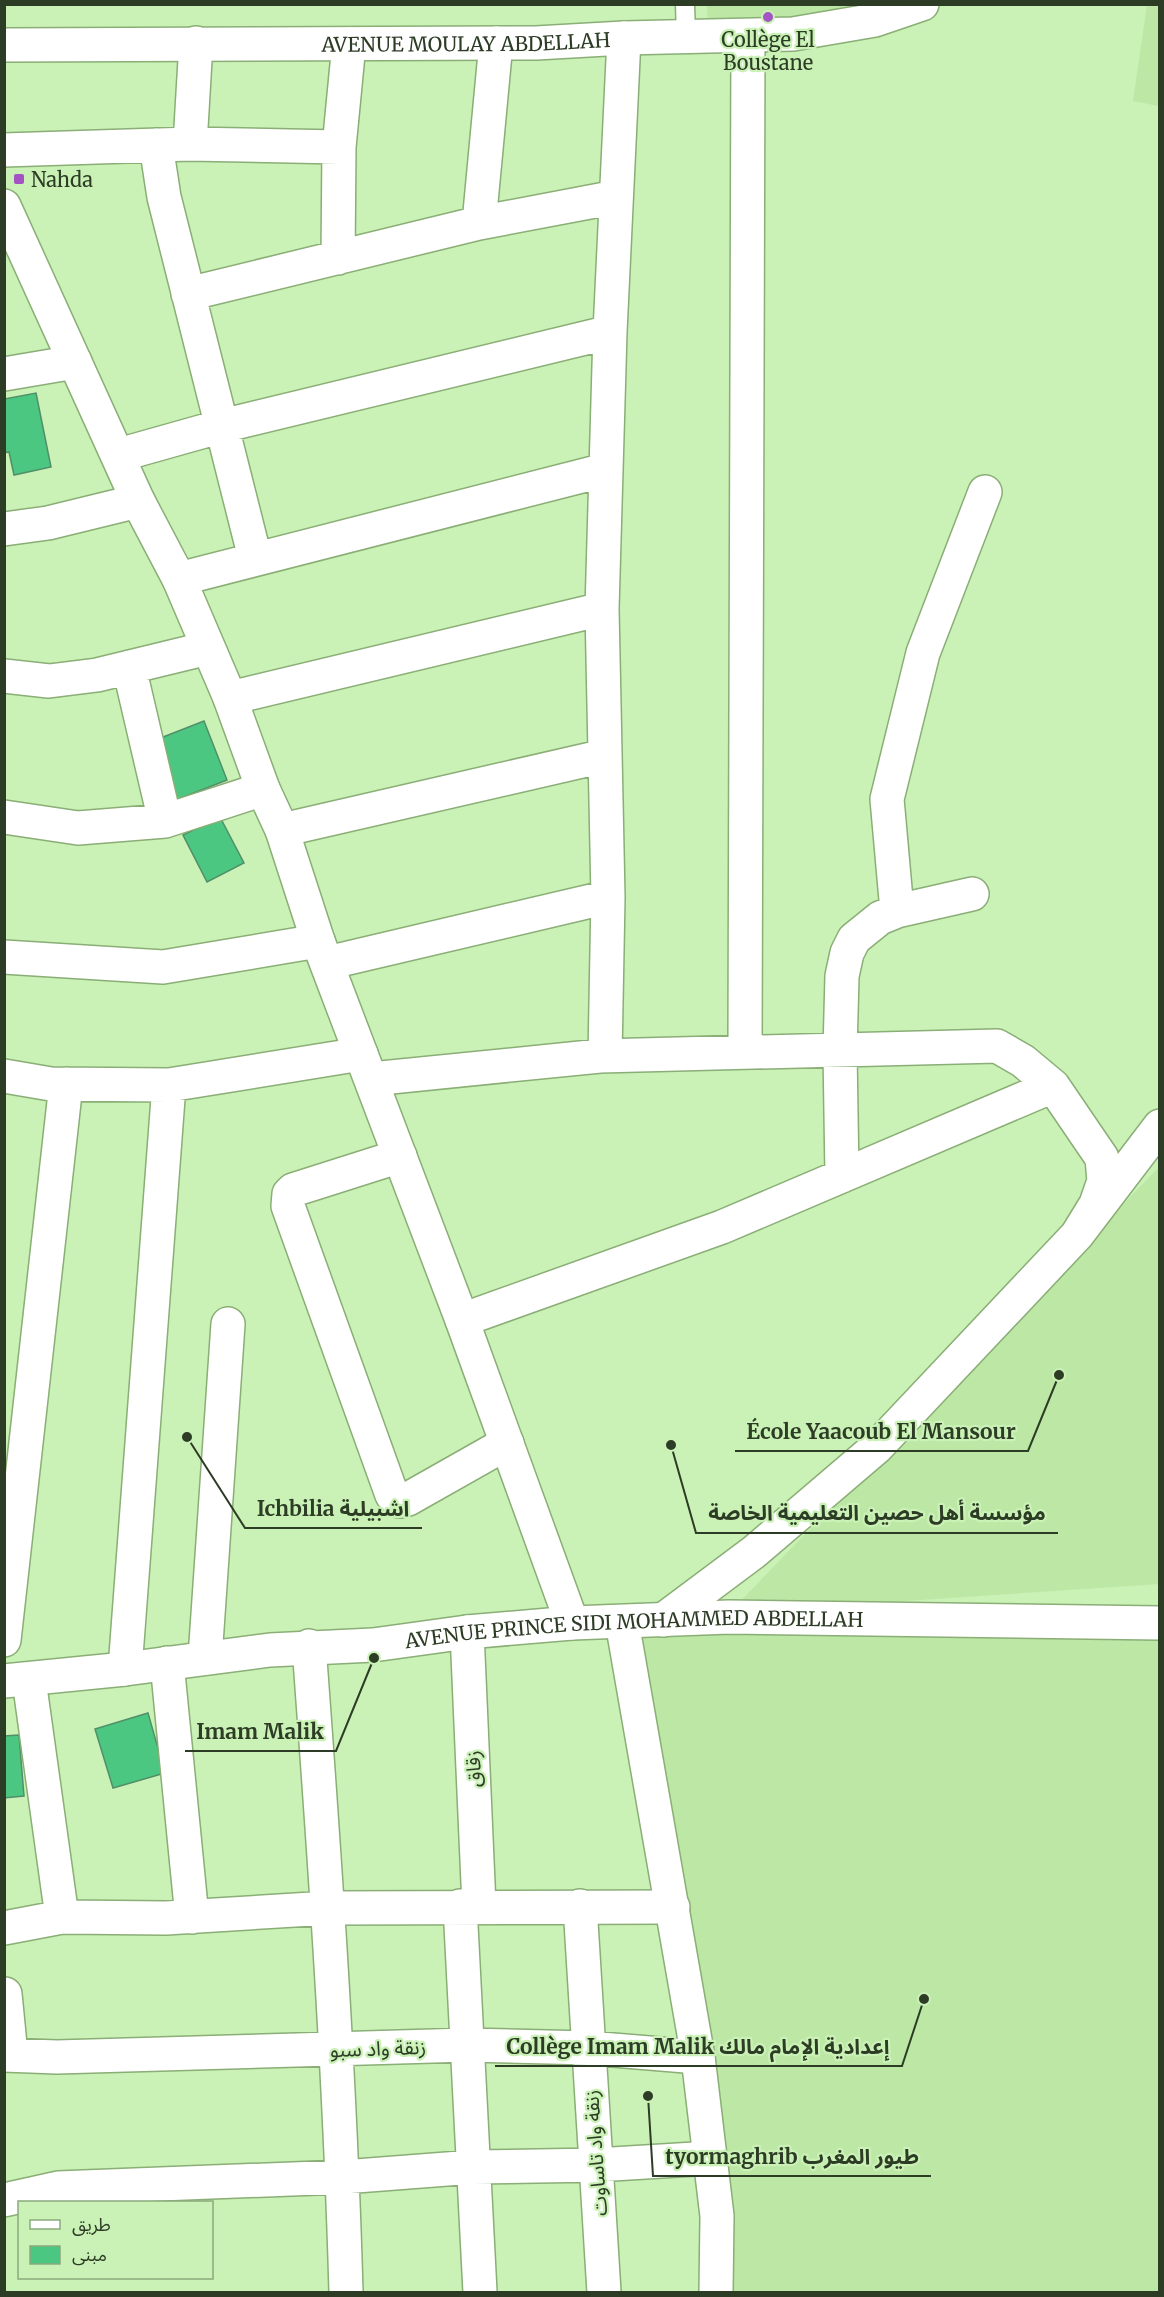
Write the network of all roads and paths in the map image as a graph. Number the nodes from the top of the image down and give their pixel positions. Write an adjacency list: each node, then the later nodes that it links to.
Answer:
1 (922, 4): 3 (street, AVENUE MOULAY ABDELLAH)
2 (686, 20): 3 (street, AVENUE MOULAY ABDELLAH); 4 (street, AVENUE MOULAY ABDELLAH)
3 (748, 36): 45 (street)
4 (624, 38): 6 (street, AVENUE MOULAY ABDELLAH); 13 (street)
5 (196, 43): 7 (street, AVENUE MOULAY ABDELLAH); 8 (street, AVENUE MOULAY ABDELLAH); 9 (street)
6 (496, 43): 7 (street, AVENUE MOULAY ABDELLAH); 15 (street)
7 (349, 44): 11 (street)
8 (4, 45)
9 (190, 144): 10 (street); 11 (street)
10 (156, 145): 12 (street); 18 (street)
11 (339, 147): 17 (street)
12 (4, 150)
13 (616, 197): 15 (street); 19 (street)
14 (4, 206): 16 (street)
15 (479, 223): 17 (street)
16 (14, 248): 20 (street)
17 (338, 258): 18 (street)
18 (188, 294): 22 (street)
19 (610, 332): 22 (street); 24 (street)
20 (75, 362): 21 (street); 23 (street)
21 (4, 374)
22 (222, 426): 23 (street); 28 (street)
23 (119, 455): 26 (street)
24 (605, 470): 28 (street); 30 (street)
25 (985, 492): 42 (street)
26 (138, 501): 27 (street); 29 (street)
27 (4, 529)
28 (255, 558): 29 (street)
29 (179, 579): 31 (street)
30 (602, 609): 34 (street); 35 (street)
31 (208, 648): 32 (street); 34 (street)
32 (129, 667): 33 (street); 38 (street)
33 (4, 676)
34 (230, 699): 36 (street)
35 (604, 756): 39 (street); 41 (street)
36 (263, 789): 38 (street); 39 (street)
37 (4, 817): 38 (street)
38 (165, 821)
39 (282, 830): 43 (street)
40 (972, 894): 42 (street)
41 (608, 897): 43 (street); 47 (street)
42 (897, 911): 46 (street)
43 (322, 952): 44 (street); 48 (street)
44 (4, 957)
45 (745, 1051): 46 (street); 47 (street)
46 (840, 1052): 52 (street); 55 (street)
47 (605, 1056): 48 (street)
48 (366, 1067): 51 (street); 54 (street)
49 (4, 1076): 50 (street)
50 (66, 1084): 51 (street); 65 (street)
51 (169, 1085): 69 (street)
52 (1053, 1086): 55 (street); 56 (street)
53 (1160, 1126): 56 (street)
54 (400, 1156): 57 (street); 59 (street)
55 (842, 1176): 57 (street)
56 (1077, 1235): 60 (street)
57 (462, 1320): 59 (street)
58 (228, 1324): 67 (street)
59 (507, 1443): 62 (street)
60 (663, 1620): 61 (street, AVENUE PRINCE SIDI MOHAMMED ABDELLAH); 63 (street, AVENUE PRINCE SIDI MOHAMMED ABDELLAH)
61 (622, 1622): 62 (street, AVENUE PRINCE SIDI MOHAMMED ABDELLAH); 73 (street)
62 (572, 1623): 64 (street, AVENUE PRINCE SIDI MOHAMMED ABDELLAH)
63 (1160, 1623)
64 (467, 1632): 66 (street, AVENUE PRINCE SIDI MOHAMMED ABDELLAH); 71 (street, زقاق)
65 (4, 1640)
66 (309, 1646): 67 (street, AVENUE PRINCE SIDI MOHAMMED ABDELLAH); 74 (street)
67 (205, 1658): 68 (street, AVENUE PRINCE SIDI MOHAMMED ABDELLAH)
68 (166, 1663): 69 (street, AVENUE PRINCE SIDI MOHAMMED ABDELLAH); 76 (street)
69 (125, 1669): 70 (street, AVENUE PRINCE SIDI MOHAMMED ABDELLAH)
70 (16, 1681): 75 (street)
71 (470, 1906): 72 (street); 74 (street); 79 (street, زقاق)
72 (580, 1906): 73 (street); 80 (street, زنقة واد تاساوت)
73 (672, 1907): 83 (street)
74 (328, 1908): 76 (street); 81 (street)
75 (62, 1917): 76 (street); 77 (street)
76 (192, 1917)
77 (4, 1928)
78 (4, 1994): 82 (street)
79 (467, 2045): 80 (street, زنقة واد سبو); 81 (street, زنقة واد سبو); 86 (street, زقاق)
80 (589, 2048): 83 (street, زنقة واد سبو); 85 (street, زنقة واد تاساوت)
81 (336, 2050): 82 (street, زنقة واد سبو); 87 (street)
82 (8, 2055)
83 (698, 2057): 84 (street)
84 (711, 2158): 85 (street); 92 (street)
85 (596, 2165): 86 (street); 91 (street, زنقة واد تاساوت)
86 (473, 2167): 87 (street); 90 (street, زقاق)
87 (343, 2177): 88 (street); 89 (street)
88 (4, 2200)
89 (346, 2292)
90 (480, 2292)
91 (604, 2292)
92 (716, 2292)

